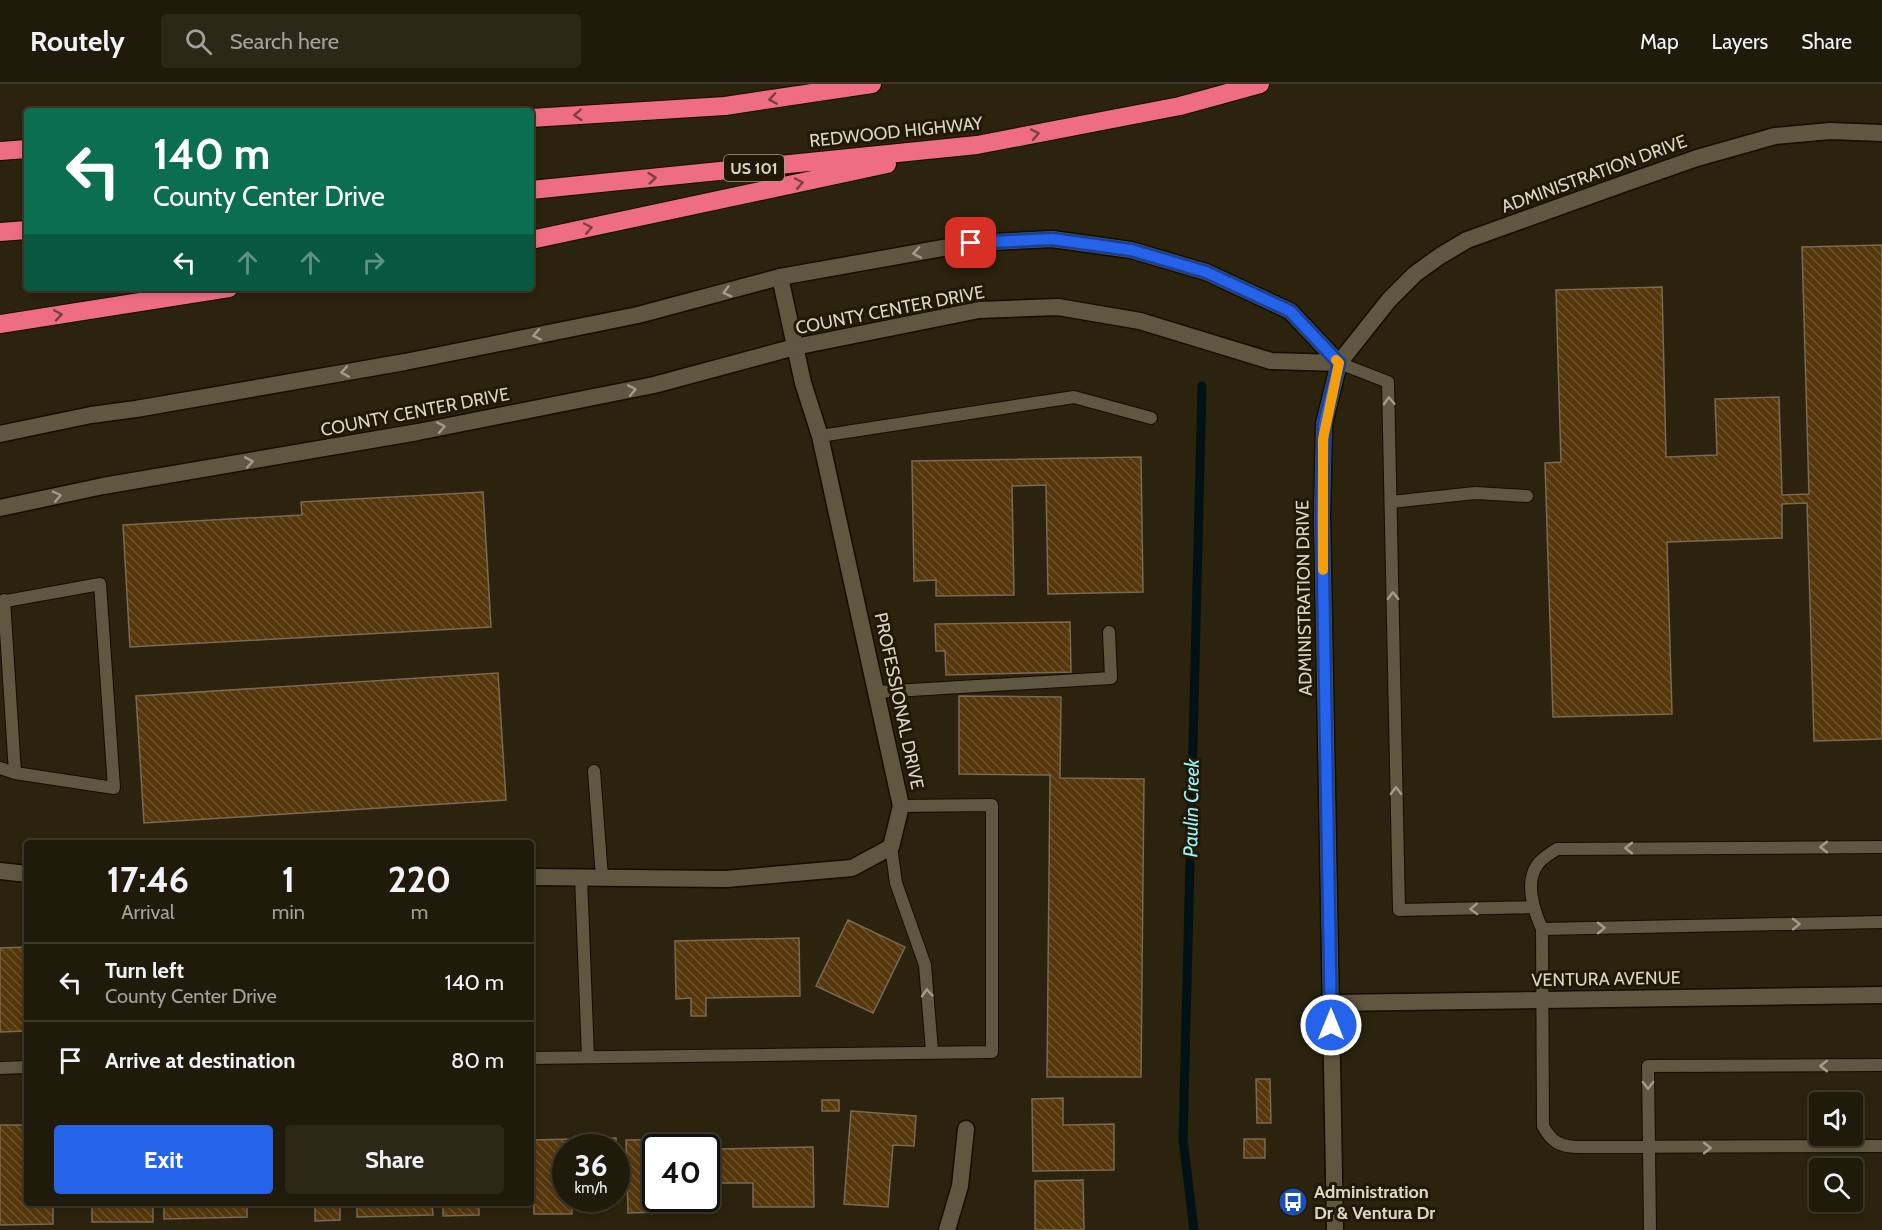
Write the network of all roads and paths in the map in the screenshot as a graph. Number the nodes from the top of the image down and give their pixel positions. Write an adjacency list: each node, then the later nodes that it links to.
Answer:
1 (872, 84): 3 (highway, one-way to 3)
2 (1260, 84): 5 (highway, REDWOOD HIGHWAY / US 101, one-way to 2)
3 (534, 118)
4 (1882, 133): 16 (street, ADMINISTRATION DRIVE)
5 (977, 145): 8 (highway, REDWOOD HIGHWAY / US 101, one-way to 5); 11 (highway, one-way to 5)
6 (24, 149): 7 (highway)
7 (0, 151)
8 (534, 190)
9 (24, 230): 10 (highway)
10 (0, 232)
11 (534, 239)
12 (780, 277): 15 (street, PROFESSIONAL DRIVE); 16 (street, one-way to 12); 18 (street, one-way to 18)
13 (211, 291): 14 (highway, one-way to 13)
14 (0, 324)
15 (795, 347): 16 (street, COUNTY CENTER DRIVE); 19 (street, PROFESSIONAL DRIVE); 22 (street, COUNTY CENTER DRIVE, one-way to 15)
16 (1339, 363): 21 (lane, one-way to 16); 42 (street, ADMINISTRATION DRIVE)
17 (1151, 418): 19 (lane)
18 (0, 434)
19 (820, 436): 25 (street, PROFESSIONAL DRIVE)
20 (1527, 496): 21 (lane)
21 (1391, 502): 37 (lane, one-way to 21)
22 (0, 508)
23 (2, 601): 28 (lane); 28 (lane)
24 (1109, 632): 25 (lane)
25 (878, 692): 29 (street, PROFESSIONAL DRIVE)
26 (0, 768): 28 (lane)
27 (594, 771): 36 (lane)
28 (15, 773)
29 (901, 806): 30 (street, PROFESSIONAL DRIVE); 43 (lane)
30 (891, 847): 36 (street); 43 (lane, one-way to 30)
31 (1882, 847): 37 (lane, one-way to 37)
32 (0, 871): 33 (street)
33 (24, 874)
34 (534, 877): 35 (street)
35 (581, 877): 36 (street); 44 (lane)
36 (602, 877)
37 (1533, 907): 39 (lane)
38 (1882, 922): 39 (lane, one-way to 38)
39 (1542, 929): 41 (lane)
40 (1882, 995): 41 (street, VENTURA AVENUE)
41 (1543, 1000): 42 (street, VENTURA AVENUE); 51 (lane)
42 (1331, 1003): 53 (street, ADMINISTRATION DRIVE)
43 (932, 1051): 44 (lane)
44 (588, 1057): 45 (lane)
45 (534, 1058)
46 (1882, 1065): 51 (lane, one-way to 51)
47 (24, 1067): 48 (lane)
48 (0, 1068)
49 (966, 1129): 52 (street)
50 (1882, 1146): 51 (lane, one-way to 50)
51 (1648, 1147): 54 (lane)
52 (947, 1230)
53 (1335, 1230)
54 (1650, 1230)

